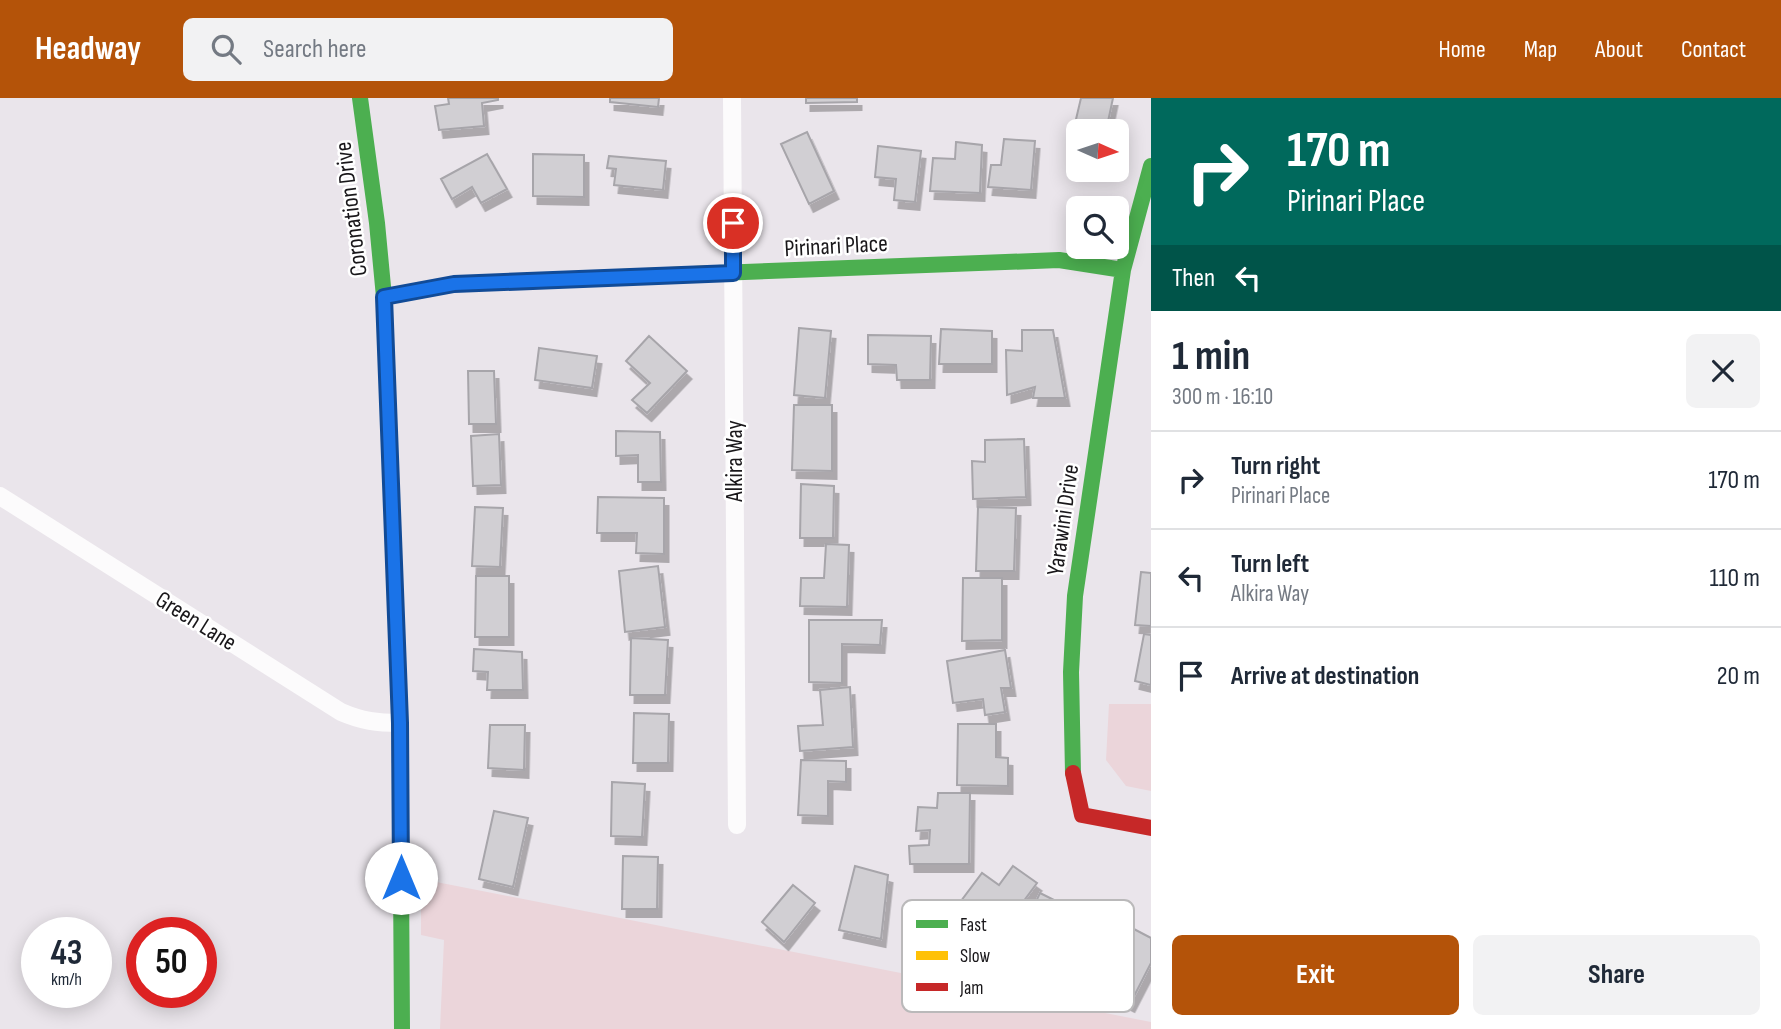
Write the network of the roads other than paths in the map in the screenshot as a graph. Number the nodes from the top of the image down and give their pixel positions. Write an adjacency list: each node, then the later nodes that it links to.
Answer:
1 (360, 98): 6 (street, Coronation Drive)
2 (732, 98): 5 (street, Alkira Way)
3 (1151, 166): 4 (street, Yarawini Drive)
4 (1124, 270): 5 (street, Pirinari Place); 10 (street, Yarawini Drive)
5 (733, 273): 6 (street, Pirinari Place); 9 (street, Alkira Way)
6 (384, 297): 8 (street, Coronation Drive)
7 (0, 496): 8 (street, Green Lane)
8 (400, 723): 11 (street, Coronation Drive)
9 (737, 825)
10 (1151, 828)
11 (402, 1029)

